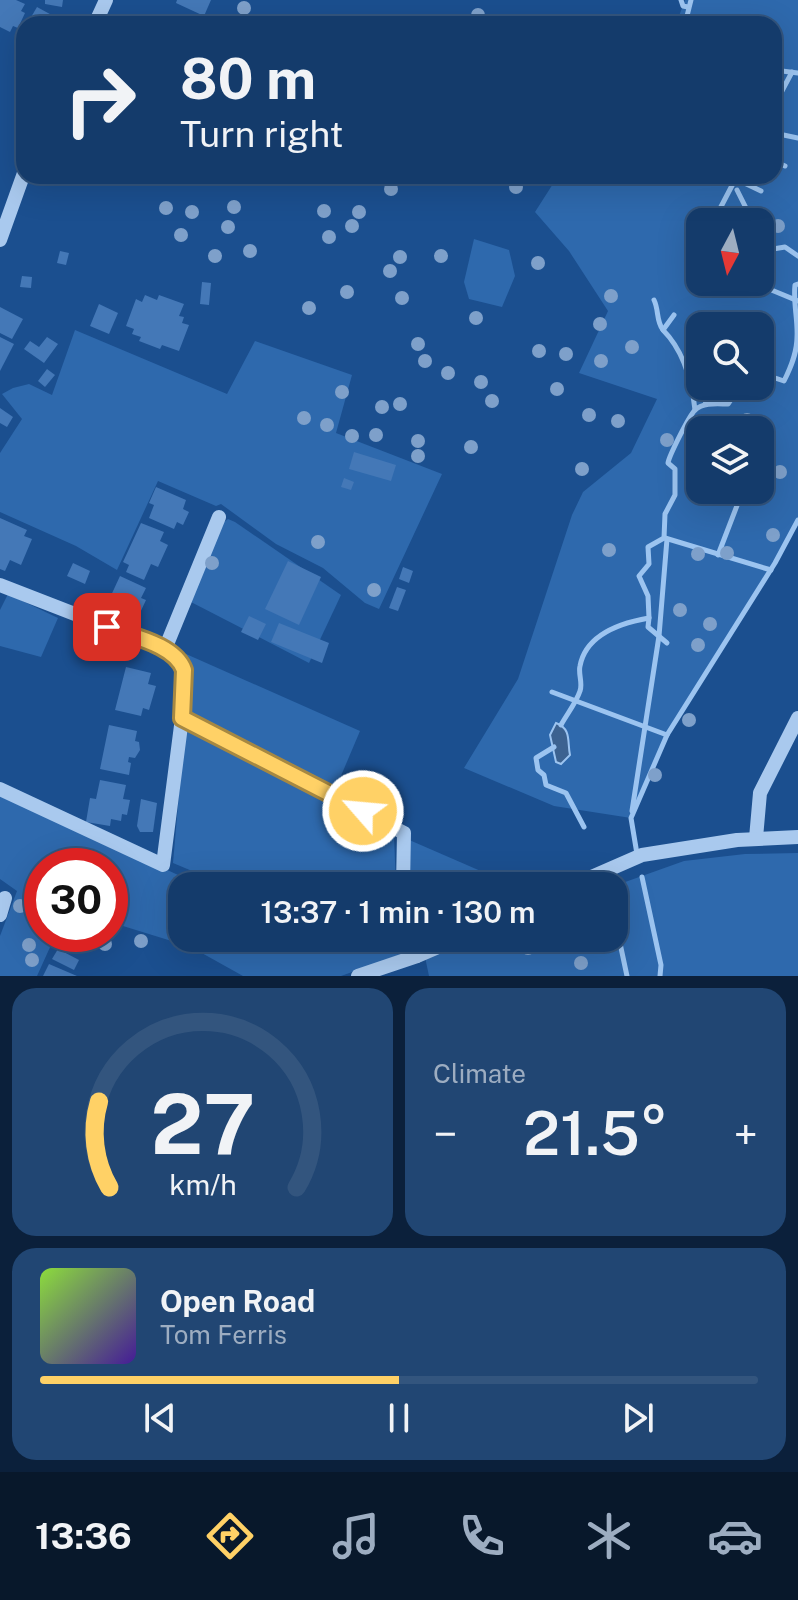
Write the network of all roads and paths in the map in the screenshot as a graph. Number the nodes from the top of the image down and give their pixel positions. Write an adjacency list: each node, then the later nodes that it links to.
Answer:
1 (20, 184): 2 (street)
2 (0, 240)
3 (219, 517): 5 (street)
4 (0, 585): 5 (street)
5 (165, 649): 6 (street)
6 (182, 718): 8 (street); 11 (street)
7 (798, 718): 10 (street)
8 (0, 789)
9 (798, 837): 10 (street)
10 (756, 838): 12 (street)
11 (403, 872)
12 (603, 872)
13 (5, 898): 14 (street)
14 (0, 915)
15 (415, 952): 17 (street)
16 (426, 952): 17 (street)
17 (417, 956): 18 (street)
18 (358, 976)

